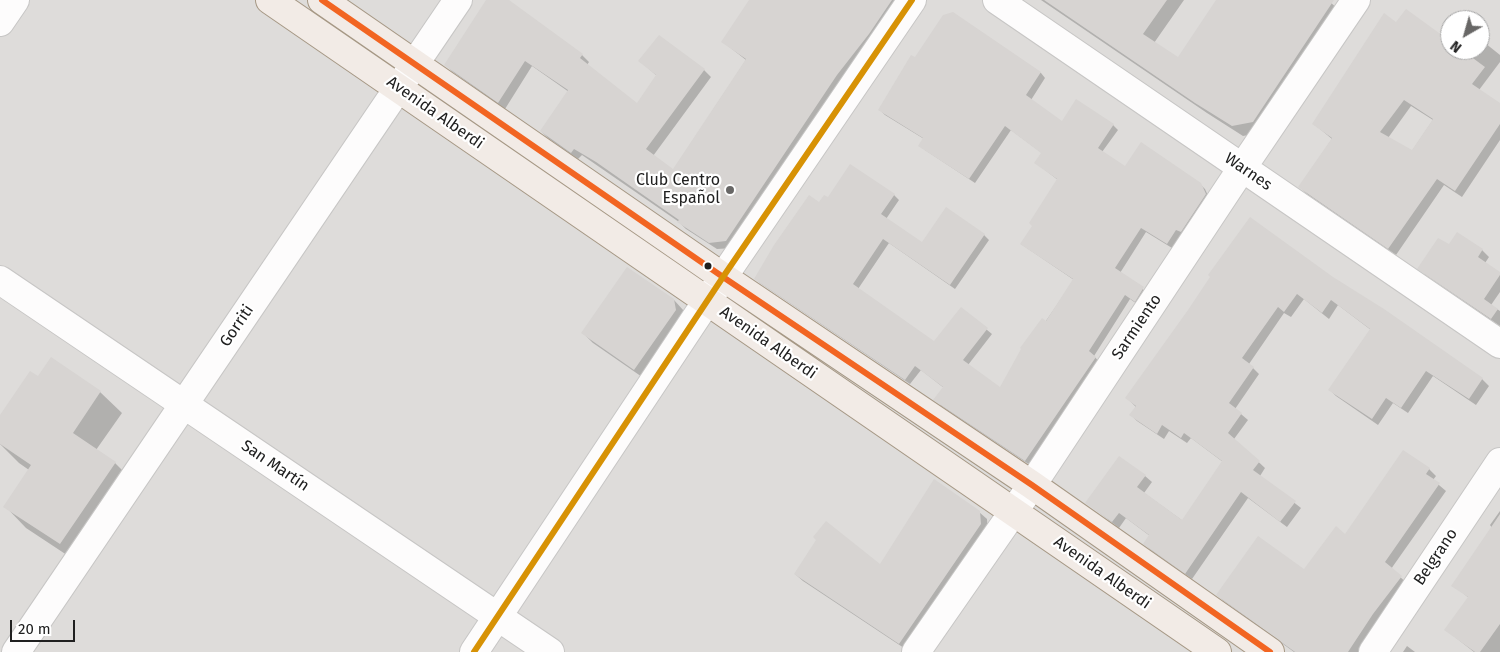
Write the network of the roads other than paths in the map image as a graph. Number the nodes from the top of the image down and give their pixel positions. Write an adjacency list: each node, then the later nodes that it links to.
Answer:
1 (15, 0): 8 (street)
2 (270, 0): 10 (main road, Avenida Alberdi)
3 (322, 0): 9 (main road, Avenida Alberdi)
4 (458, 0): 9 (street, Gorriti)
5 (912, 0): 12 (street)
6 (997, 0): 11 (street, Warnes)
7 (1356, 0): 11 (street, Sarmiento)
8 (0, 22)
9 (415, 64): 10 (street, Gorriti); 12 (main road, Avenida Alberdi)
10 (398, 88): 14 (main road, Avenida Alberdi); 16 (street, Gorriti)
11 (1242, 168): 15 (street, Warnes); 18 (street, Sarmiento)
12 (723, 277): 14 (street); 18 (main road, Avenida Alberdi)
13 (0, 280): 16 (street, San Martín)
14 (708, 301): 19 (main road, Avenida Alberdi); 20 (street)
15 (1500, 344)
16 (184, 405): 20 (street, San Martín); 21 (street, Gorriti)
17 (1500, 462): 27 (street, Belgrano)
18 (1032, 485): 19 (street, Sarmiento); 26 (main road, Avenida Alberdi)
19 (1013, 512): 24 (street, Sarmiento); 25 (main road, Avenida Alberdi)
20 (498, 617): 22 (street); 23 (street, San Martín)
21 (16, 652)
22 (474, 652)
23 (550, 652)
24 (916, 652)
25 (1217, 652)
26 (1270, 652)
27 (1373, 652)

